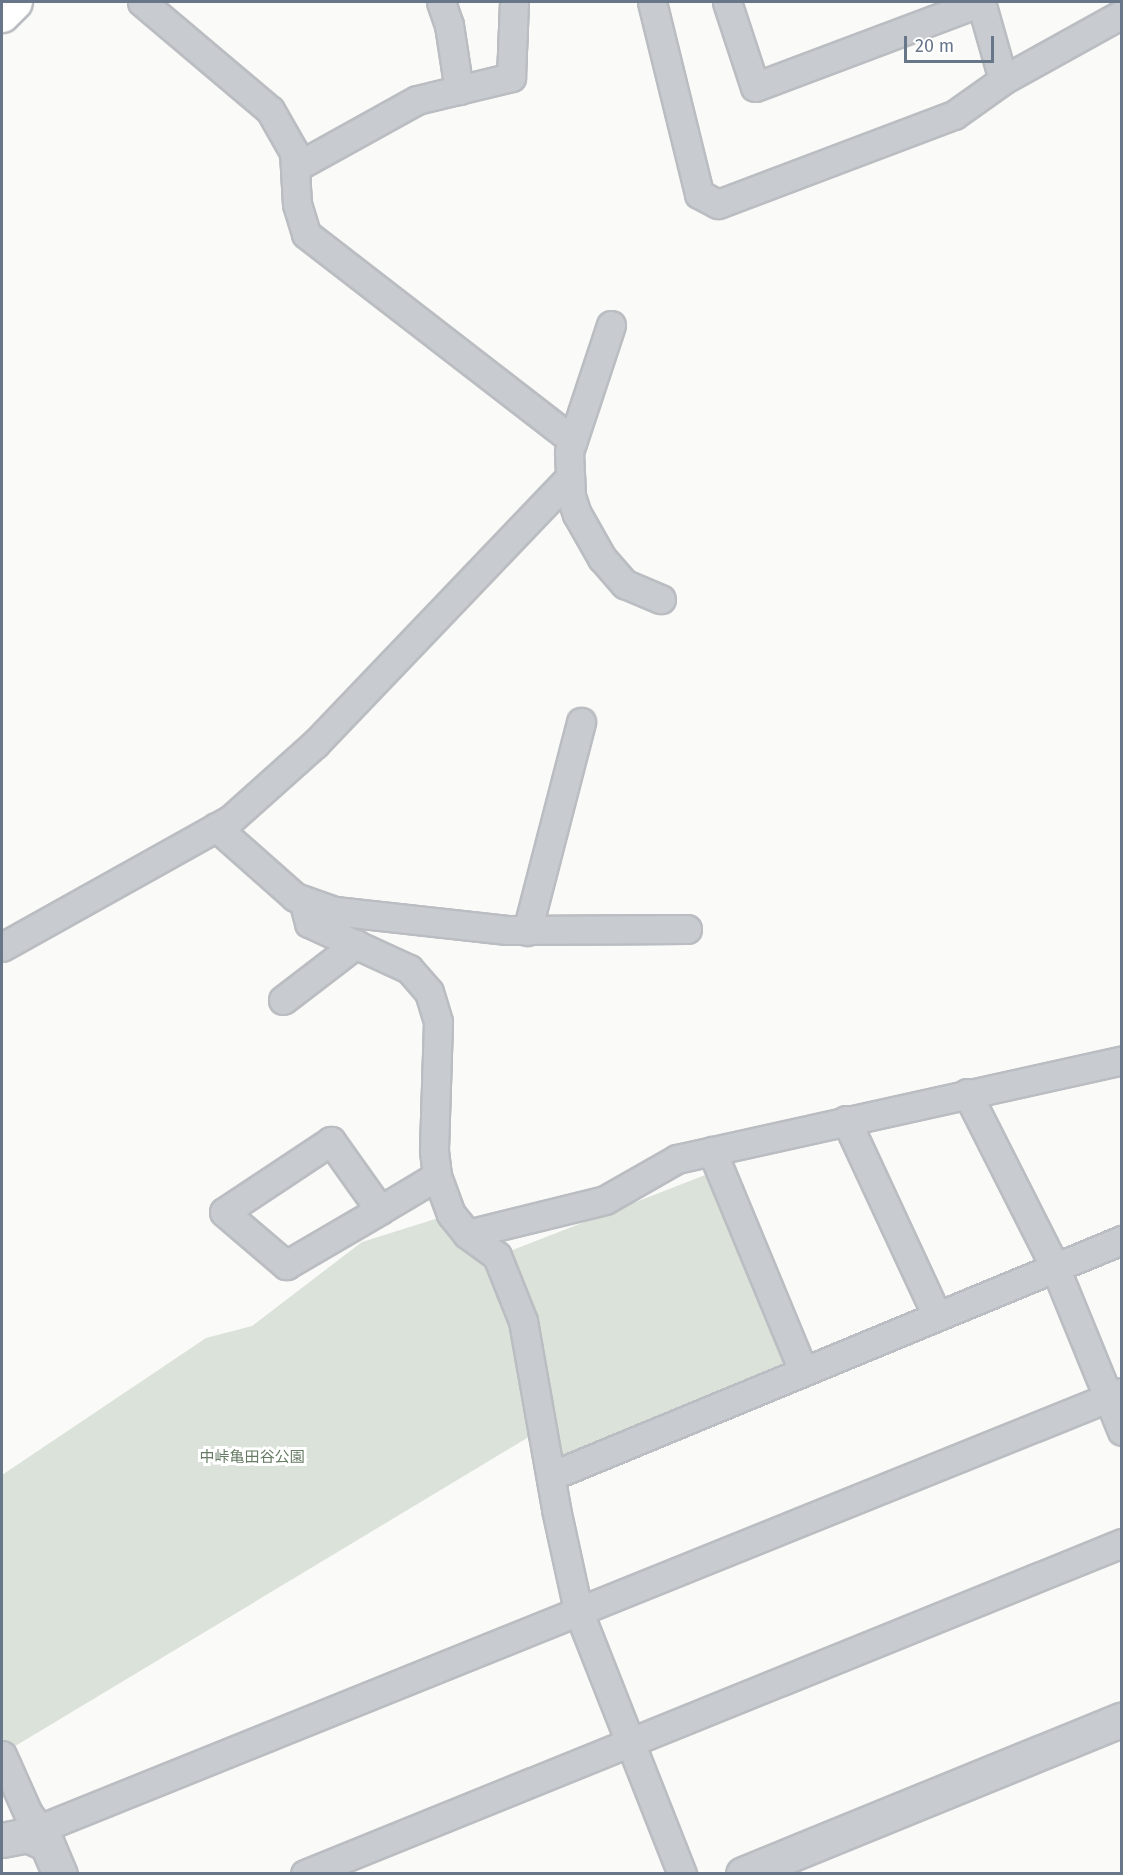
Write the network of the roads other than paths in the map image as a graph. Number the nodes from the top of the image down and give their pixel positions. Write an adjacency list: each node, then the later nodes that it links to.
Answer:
1 (15, 2): 9 (highway)
2 (142, 2): 12 (street)
3 (441, 2): 11 (street)
4 (514, 2): 11 (street)
5 (652, 2): 10 (street)
6 (727, 2): 7 (street)
7 (981, 2): 10 (street)
8 (1122, 14): 10 (street)
9 (2, 15)
10 (1003, 80)
11 (459, 90): 12 (street)
12 (296, 167): 14 (street)
13 (611, 325): 14 (street)
14 (573, 440): 15 (street)
15 (570, 477): 16 (street); 18 (street)
16 (661, 599)
17 (581, 722): 21 (street)
18 (216, 827): 19 (street); 23 (street)
19 (303, 900): 21 (street); 22 (street)
20 (687, 929): 21 (street)
21 (527, 931)
22 (356, 944): 24 (street); 29 (street)
23 (2, 948)
24 (283, 1000)
25 (1122, 1060): 26 (street)
26 (967, 1094): 27 (street); 33 (street)
27 (846, 1120): 28 (street); 34 (street)
28 (712, 1151): 31 (street); 35 (street)
29 (437, 1176): 30 (street); 31 (street)
30 (380, 1210): 30 (street)
31 (466, 1234): 38 (street)
32 (1122, 1240): 33 (street)
33 (1055, 1267): 34 (street); 36 (street)
34 (937, 1316): 35 (street)
35 (803, 1371): 38 (street)
36 (1115, 1394): 37 (street); 40 (street)
37 (1122, 1431)
38 (551, 1476): 40 (street)
39 (1122, 1543): 42 (street)
40 (578, 1610): 42 (street); 44 (street)
41 (1122, 1719): 49 (street)
42 (629, 1743): 47 (street); 48 (street)
43 (2, 1755): 44 (street)
44 (37, 1834): 45 (street); 46 (street)
45 (2, 1840)
46 (60, 1874)
47 (305, 1874)
48 (682, 1874)
49 (743, 1874)

